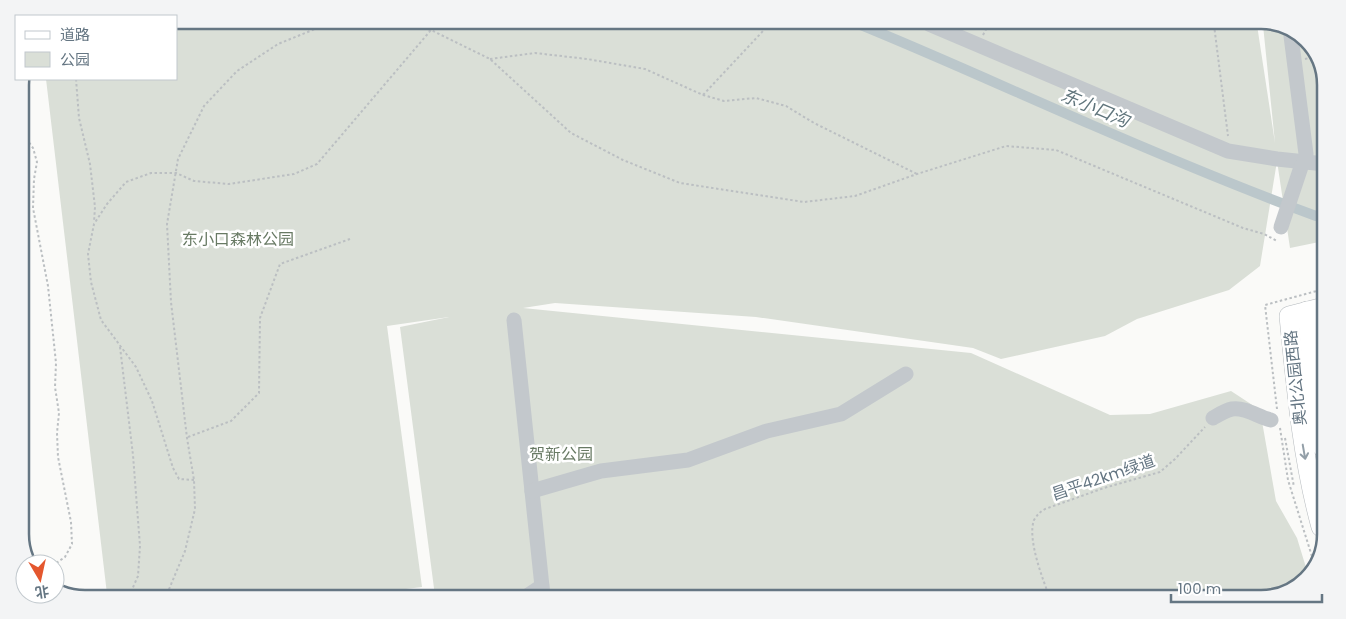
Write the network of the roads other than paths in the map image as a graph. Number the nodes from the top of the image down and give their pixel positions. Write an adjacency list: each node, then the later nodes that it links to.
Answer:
1 (941, 29): 4 (street)
2 (1291, 37): 4 (street)
3 (1317, 164): 4 (street)
4 (1302, 165): 5 (street)
5 (1279, 234)
6 (1306, 312): 8 (main road, 奥北公园西路)
7 (514, 320): 13 (street)
8 (1308, 336): 10 (main road, 奥北公园西路); 14 (main road, 奥北公园西路, one-way to 14)
9 (906, 374): 13 (street)
10 (1317, 412)
11 (1276, 417): 12 (street)
12 (1213, 418)
13 (532, 491): 15 (street)
14 (1317, 496)
15 (543, 590)

